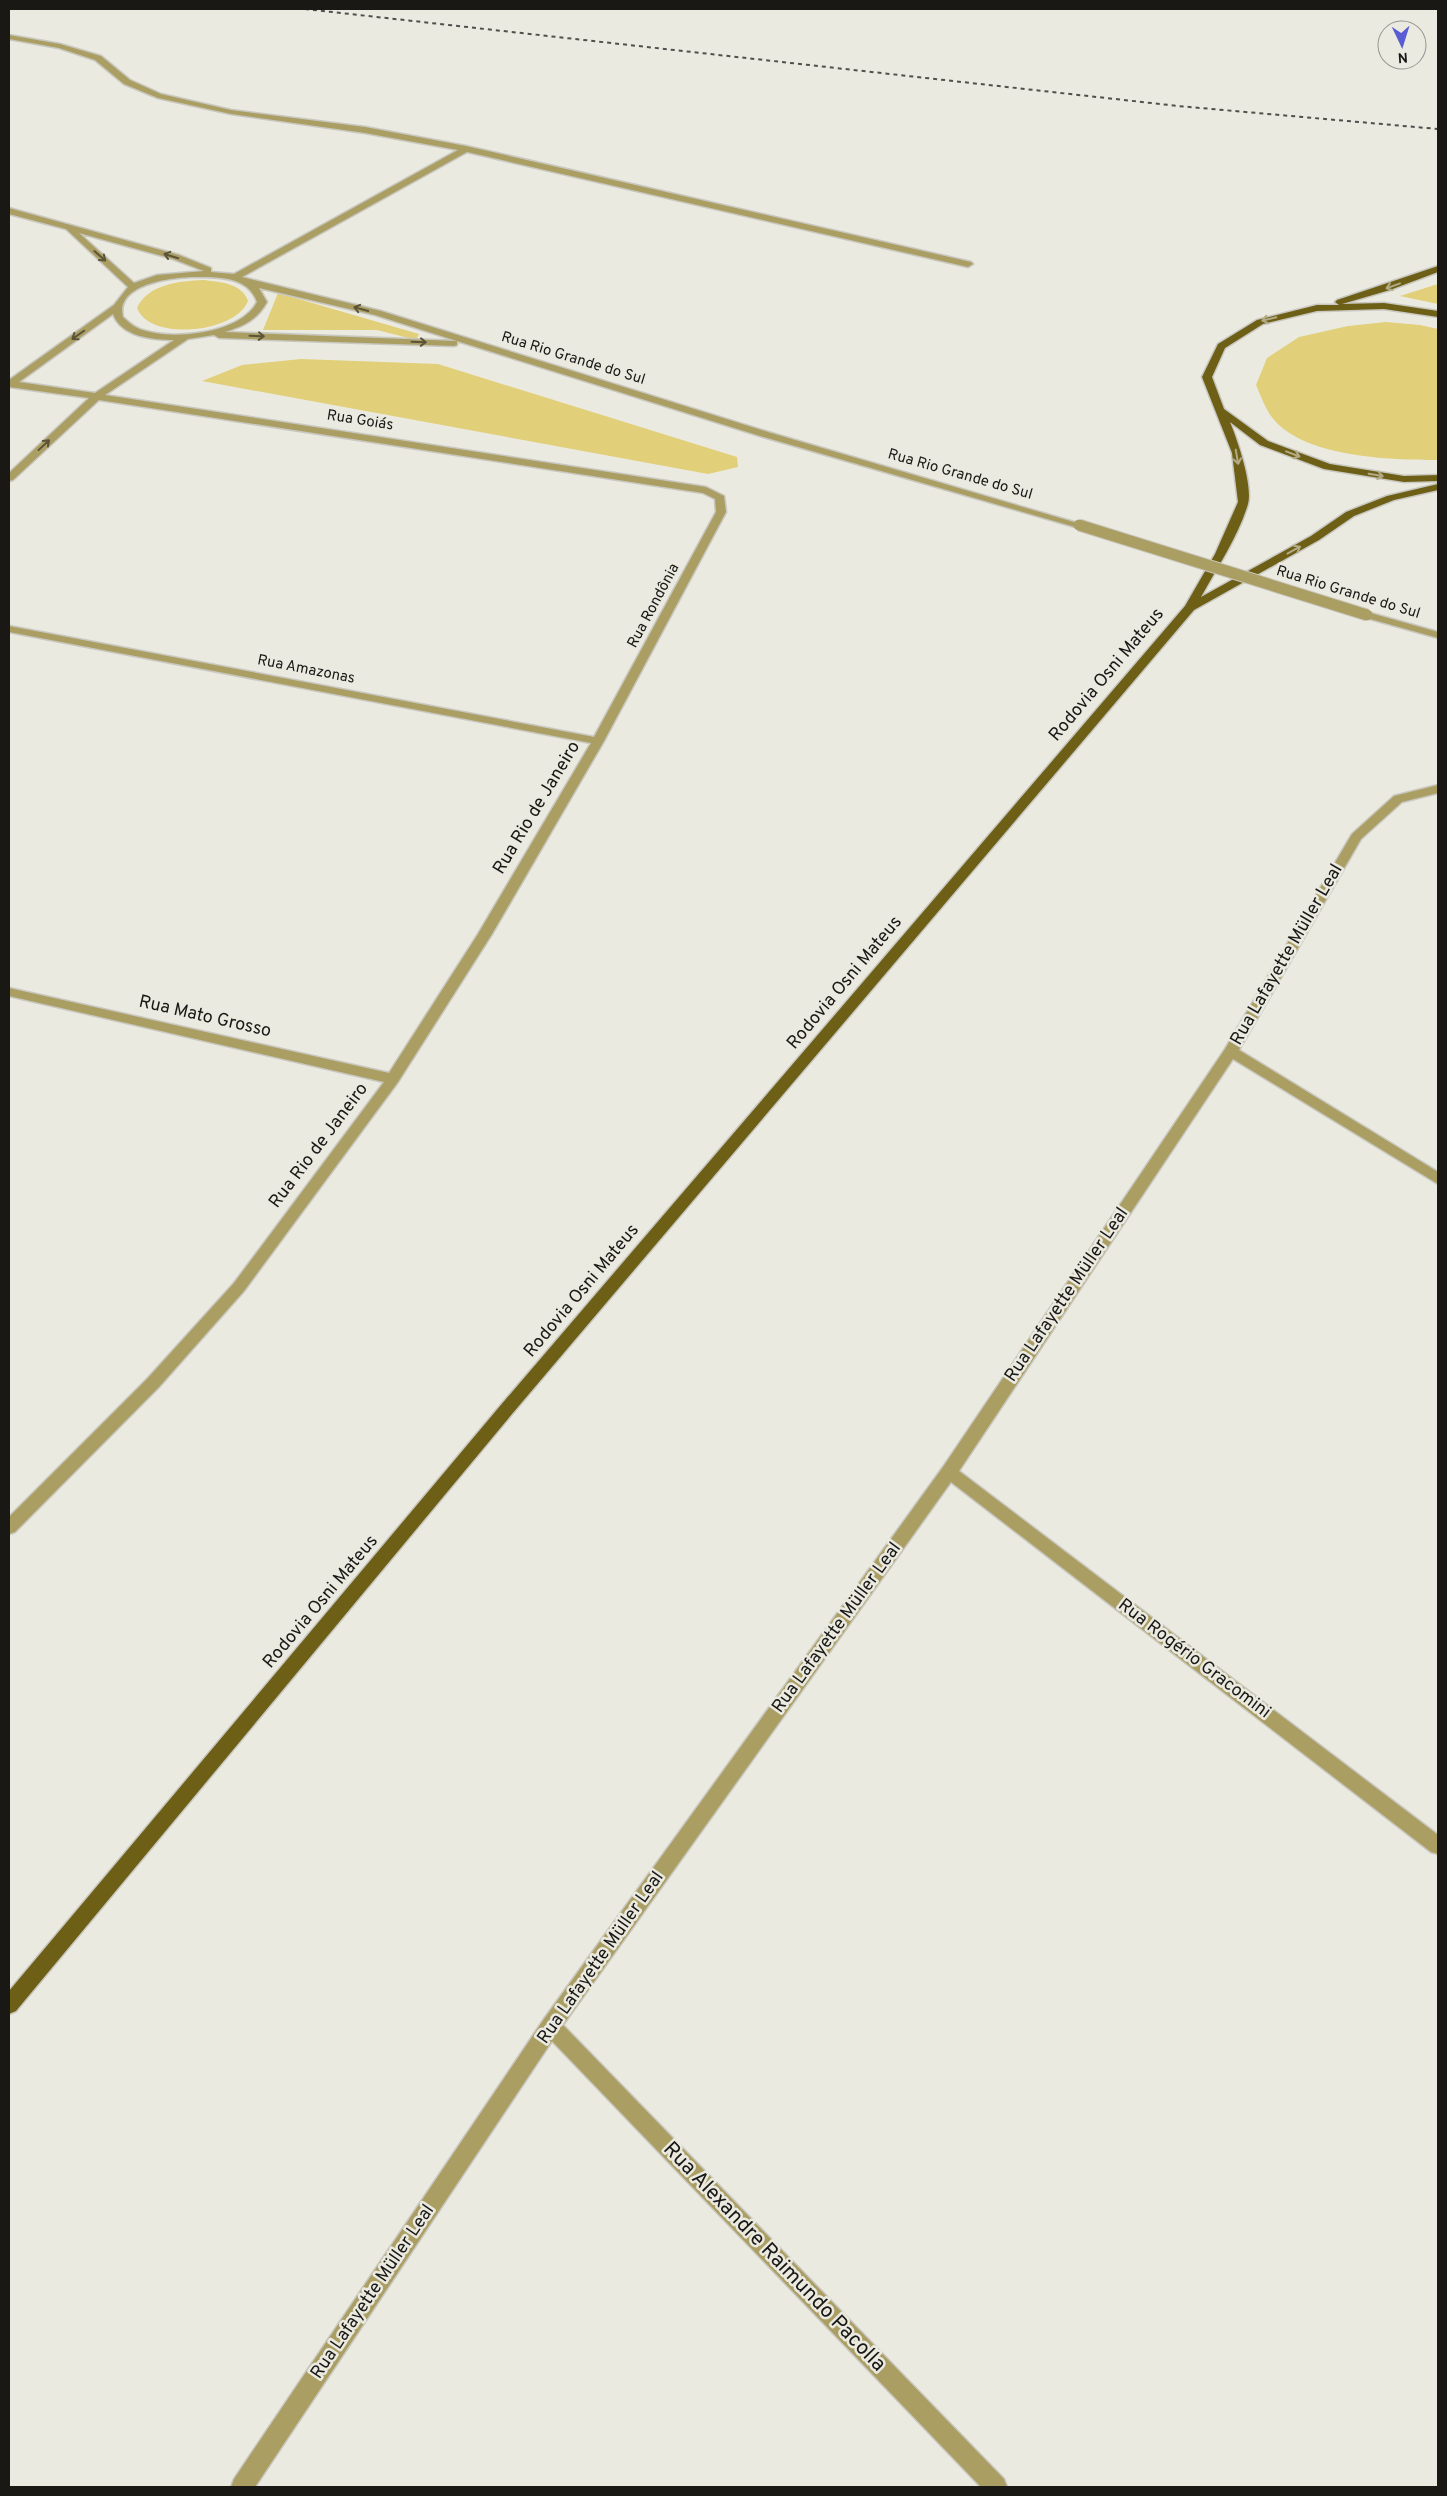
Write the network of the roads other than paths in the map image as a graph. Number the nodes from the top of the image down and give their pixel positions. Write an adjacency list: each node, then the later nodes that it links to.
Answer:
1 (9, 37): 2 (street)
2 (466, 148): 5 (street); 8 (street)
3 (9, 211): 4 (street)
4 (65, 226): 7 (street, one-way to 4); 10 (street, one-way to 10)
5 (968, 264)
6 (1438, 269): 12 (main road, one-way to 12)
7 (216, 274): 8 (street, Rua Rio Grande do Sul); 10 (street)
8 (235, 277): 9 (street, Rua Rio Grande do Sul)
9 (250, 284): 14 (street); 16 (street, Rua Rio Grande do Sul, one-way to 9)
10 (134, 288): 11 (street)
11 (117, 307): 15 (street); 17 (street, one-way to 17)
12 (1317, 308): 13 (main road); 19 (main road, Rodovia Osni Mateus, one-way to 19)
13 (1438, 314)
14 (208, 335): 15 (street); 16 (street, Rua Rio Grande do Sul, one-way to 16)
15 (185, 337): 18 (street)
16 (474, 344): 26 (street, Rua Rio Grande do Sul, bridge)
17 (9, 384): 18 (street, Rua Goiás)
18 (97, 396): 20 (street, one-way to 18); 23 (street, Rua Goiás)
19 (1222, 411): 21 (main road, one-way to 21); 24 (main road, Rodovia Osni Mateus, one-way to 24)
20 (9, 478)
21 (1438, 478)
22 (1438, 487): 24 (main road, Rodovia Osni Mateus, one-way to 22)
23 (706, 490): 27 (street, Rua Rondônia)
24 (1190, 607): 36 (main road, Rodovia Osni Mateus)
25 (9, 629): 27 (street, Rua Amazonas)
26 (1438, 635)
27 (598, 741): 31 (street, Rua Rio de Janeiro)
28 (1438, 790): 30 (street, Rua Lafayette Müller Leal)
29 (9, 992): 31 (street, Rua Mato Grosso)
30 (1231, 1051): 32 (street); 33 (street, Rua Lafayette Müller Leal)
31 (393, 1079): 34 (street, Rua Rio de Janeiro)
32 (1438, 1179)
33 (949, 1472): 35 (street, Rua Rogério Gracomini); 37 (street, Rua Lafayette Müller Leal)
34 (9, 1527)
35 (1438, 1846)
36 (9, 2005)
37 (551, 2026): 38 (street, Rua Lafayette Müller Leal); 39 (street, Rua Alexandre Raimundo Pacolla)
38 (242, 2487)
39 (996, 2487)

